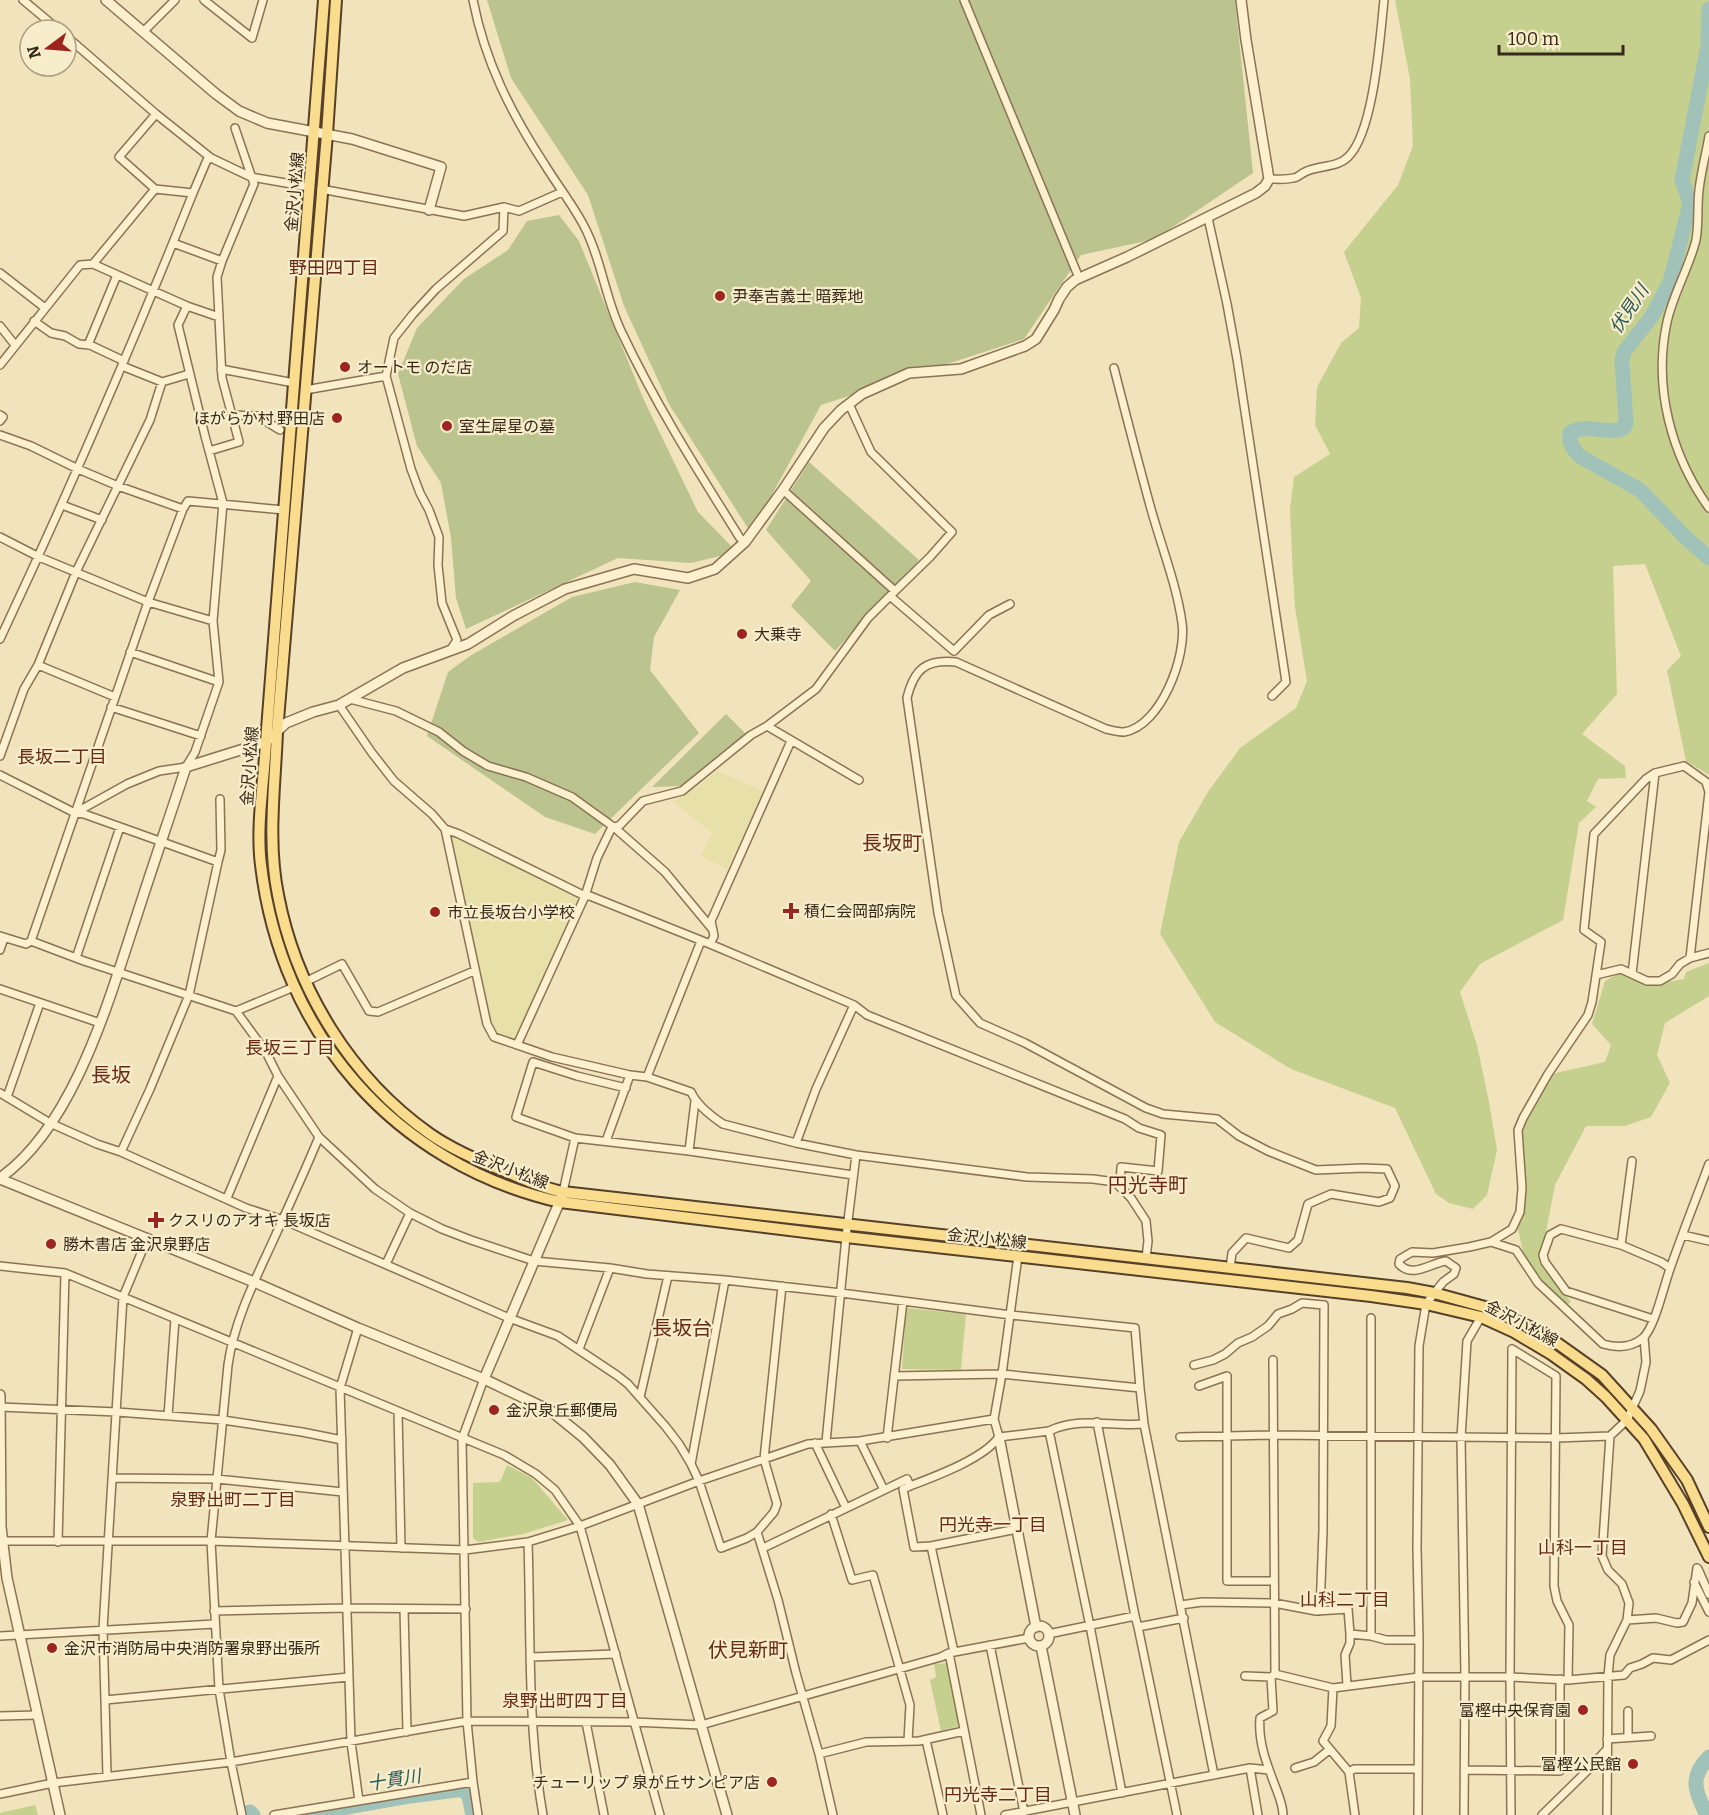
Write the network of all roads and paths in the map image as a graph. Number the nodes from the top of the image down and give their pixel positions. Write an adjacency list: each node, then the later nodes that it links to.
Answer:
1 (23, 0): 12 (street)
2 (106, 0): 13 (street)
3 (175, 0): 13 (street)
4 (204, 0): 5 (street)
5 (263, 0)
6 (324, 0): 17 (main road, 金沢小松線)
7 (336, 0): 18 (main road, 金沢小松線)
8 (473, 0): 26 (street)
9 (964, 0): 36 (street)
10 (1241, 0): 22 (street)
11 (1384, 0): 22 (street)
12 (45, 18)
13 (143, 32): 17 (street)
14 (78, 46): 15 (street)
15 (156, 114): 20 (street); 24 (street)
16 (235, 128): 21 (street)
17 (314, 132): 18 (street); 23 (main road, 金沢小松線)
18 (327, 134): 25 (main road, 金沢小松線); 29 (street)
19 (1709, 136): 66 (street)
20 (211, 159): 21 (street); 27 (street)
21 (251, 177): 23 (street); 32 (street)
22 (1269, 179): 30 (street)
23 (309, 187): 52 (main road, 金沢小松線)
24 (154, 189): 27 (street); 33 (street)
25 (321, 189): 29 (street); 53 (main road, 金沢小松線)
26 (562, 192): 28 (street); 71 (street)
27 (193, 193): 31 (street)
28 (504, 207): 29 (street); 50 (street)
29 (429, 210)
30 (1208, 218): 36 (street); 84 (street)
31 (173, 243): 32 (street); 37 (street)
32 (222, 261): 40 (street)
33 (93, 264): 35 (street); 39 (street)
34 (0, 273): 39 (street)
35 (117, 275): 37 (street); 44 (street)
36 (1079, 278): 54 (street)
37 (154, 291): 38 (street); 45 (street)
38 (188, 306): 40 (street); 49 (street)
39 (45, 308): 41 (street)
40 (219, 317): 48 (street)
41 (34, 321): 43 (street); 44 (street)
42 (0, 326): 43 (street)
43 (15, 345): 46 (street)
44 (88, 345): 45 (street)
45 (123, 363): 51 (street); 61 (street)
46 (0, 365)
47 (1114, 368): 167 (street)
48 (221, 369): 52 (street); 56 (street)
49 (189, 374): 51 (street); 60 (street)
50 (386, 376): 53 (street); 80 (street)
51 (162, 382): 62 (street)
52 (294, 383): 68 (main road, 金沢小松線)
53 (305, 390): 90 (main road, 金沢小松線)
54 (849, 404): 63 (street); 74 (street)
55 (0, 415): 57 (street)
56 (232, 415): 58 (street); 60 (street)
57 (0, 421)
58 (279, 430)
59 (0, 435): 61 (street)
60 (209, 451): 64 (street)
61 (78, 469): 62 (street); 65 (street)
62 (118, 486): 67 (street); 69 (street)
63 (783, 490): 71 (street); 74 (street)
64 (223, 503): 67 (street); 68 (street); 77 (street)
65 (62, 505): 69 (street); 72 (street)
66 (1709, 508)
67 (183, 509): 75 (street)
68 (284, 510): 93 (main road, 金沢小松線)
69 (102, 520): 73 (street)
70 (0, 537): 72 (street)
71 (746, 542): 80 (street)
72 (39, 557): 73 (street); 78 (street)
73 (76, 573): 75 (street); 82 (street)
74 (893, 593): 76 (street); 89 (street)
75 (148, 602): 77 (street); 81 (street)
76 (1010, 604)
77 (213, 621): 83 (street)
78 (3, 625): 79 (street)
79 (0, 639)
80 (450, 651): 86 (street)
81 (130, 652): 83 (street); 85 (street)
82 (38, 665): 85 (street); 94 (street)
83 (219, 682): 91 (street)
84 (1272, 696)
85 (115, 697): 88 (street)
86 (350, 699): 87 (street); 103 (street)
87 (339, 705): 90 (street); 104 (street)
88 (111, 707): 91 (street); 101 (street)
89 (767, 726): 92 (street); 103 (street)
90 (277, 732): 93 (street); 121 (main road, 金沢小松線)
91 (201, 736): 95 (street)
92 (791, 741): 98 (street); 108 (street)
93 (266, 742): 95 (street); 122 (main road, 金沢小松線)
94 (0, 756)
95 (186, 767): 101 (street); 105 (street)
96 (1655, 773): 99 (street); 119 (street); 120 (street)
97 (0, 775): 101 (street)
98 (859, 780)
99 (1707, 783): 116 (street)
100 (220, 799): 106 (street)
101 (75, 813): 102 (street); 110 (street)
102 (120, 827): 105 (street); 115 (street)
103 (615, 828): 107 (street); 108 (street)
104 (446, 829): 107 (street); 118 (street)
105 (162, 842): 106 (street); 117 (street)
106 (218, 862): 124 (street)
107 (585, 896): 111 (street); 129 (street)
108 (713, 930): 112 (street)
109 (2, 937): 110 (street); 113 (street)
110 (31, 941): 115 (street)
111 (701, 941): 112 (street); 132 (street)
112 (710, 944): 126 (street)
113 (0, 950)
114 (1709, 953): 116 (street)
115 (76, 958): 117 (street)
116 (1690, 958): 119 (street)
117 (117, 971): 124 (street); 128 (street)
118 (474, 971): 121 (street); 129 (street)
119 (1632, 974): 120 (street)
120 (1596, 975): 159 (street)
121 (305, 982): 150 (main road, 金沢小松線)
122 (294, 987): 127 (street); 150 (main road, 金沢小松線)
123 (0, 989): 125 (street)
124 (189, 995): 127 (street); 143 (street)
125 (40, 1003): 128 (street); 135 (street)
126 (854, 1005): 141 (street); 149 (street)
127 (236, 1011): 131 (street)
128 (100, 1023): 137 (street)
129 (517, 1045): 130 (street)
130 (630, 1075): 132 (street); 133 (street)
131 (278, 1076): 138 (street); 151 (street)
132 (647, 1077): 136 (street)
133 (626, 1088): 139 (street); 140 (street)
134 (0, 1093): 135 (street)
135 (7, 1097): 137 (street)
136 (695, 1101): 141 (street); 142 (street)
137 (50, 1124): 143 (street); 148 (street)
138 (319, 1137): 152 (street); 153 (street)
139 (574, 1138): 140 (street); 150 (street)
140 (606, 1141): 142 (street)
141 (796, 1143): 144 (street)
142 (689, 1151): 147 (street)
143 (121, 1152): 151 (street)
144 (856, 1155): 147 (street); 149 (street)
145 (1632, 1161): 160 (street)
146 (1709, 1164): 155 (street)
147 (853, 1175): 154 (street)
148 (0, 1178): 157 (street)
149 (1120, 1186): 162 (street)
150 (561, 1197): 154 (main road, 金沢小松線); 156 (main road, 金沢小松線); 163 (street)
151 (227, 1198): 153 (street)
152 (410, 1213): 163 (street); 164 (street)
153 (283, 1220): 164 (street); 172 (street)
154 (848, 1224): 156 (street); 162 (main road, 金沢小松線)
155 (1683, 1235): 158 (street); 168 (street)
156 (846, 1237): 161 (main road, 金沢小松線); 174 (street)
157 (147, 1239): 172 (street); 176 (street)
158 (1709, 1241)
159 (1491, 1242): 175 (street); 186 (street)
160 (1621, 1245): 168 (street); 184 (street)
161 (1018, 1256): 178 (main road, 金沢小松線); 179 (street)
162 (1146, 1258): 167 (main road, 金沢小松線)
163 (534, 1261): 166 (street); 181 (street)
164 (386, 1264): 181 (street)
165 (0, 1266): 169 (street)
166 (610, 1268): 170 (street); 188 (street)
167 (1230, 1268): 175 (main road, 金沢小松線)
168 (1670, 1268): 184 (street)
169 (65, 1273): 176 (street); 201 (street)
170 (668, 1276): 171 (street); 198 (street)
171 (725, 1280): 173 (street); 229 (street)
172 (254, 1282): 185 (street); 187 (street)
173 (782, 1286): 174 (street); 228 (street)
174 (841, 1293): 177 (street); 226 (street)
175 (1434, 1293): 178 (street); 200 (main road, 金沢小松線)
176 (123, 1297): 183 (street); 202 (street)
177 (903, 1301): 179 (street); 192 (street)
178 (1426, 1304): 180 (main road, 金沢小松線); 218 (street)
179 (1011, 1315): 191 (street); 196 (street)
180 (1481, 1317): 207 (main road, 金沢小松線); 222 (street)
181 (509, 1318): 188 (street); 193 (street)
182 (1371, 1318): 217 (street)
183 (175, 1319): 187 (street); 204 (street)
184 (1653, 1319): 186 (street)
185 (358, 1328): 193 (street); 195 (street)
186 (1644, 1337): 200 (street)
187 (231, 1343): 195 (street); 205 (street)
188 (579, 1349): 198 (street)
189 (1273, 1360): 211 (street)
190 (1194, 1365): 212 (street)
191 (1002, 1374): 192 (street); 196 (street); 206 (street)
192 (894, 1376): 221 (street)
193 (484, 1378): 223 (street); 236 (street)
194 (1199, 1386): 216 (street)
195 (340, 1388): 203 (street); 224 (street)
196 (1140, 1388): 209 (street)
197 (0, 1395): 199 (street)
198 (640, 1397): 229 (street)
199 (0, 1407): 201 (street); 243 (street)
200 (1633, 1408): 207 (street); 240 (main road, 金沢小松線)
201 (62, 1410): 202 (street); 246 (street)
202 (117, 1412): 204 (street); 230 (street)
203 (398, 1412): 223 (street); 250 (street)
204 (168, 1416): 205 (street)
205 (223, 1419): 224 (street); 231 (street)
206 (994, 1419): 214 (street); 221 (street)
207 (1627, 1420): 213 (street); 253 (main road, 金沢小松線)
208 (1097, 1422): 209 (street); 210 (street); 265 (street)
209 (1144, 1424): 258 (street)
210 (1048, 1431): 214 (street); 269 (street)
211 (1275, 1435): 212 (street); 216 (street); 254 (street)
212 (1323, 1436): 217 (street); 263 (street)
213 (1610, 1436): 220 (street); 267 (street)
214 (999, 1437): 233 (street); 241 (street)
215 (1180, 1437): 216 (street)
216 (1227, 1437): 254 (street)
217 (1370, 1437): 218 (street); 277 (street)
218 (1418, 1437): 222 (street); 279 (street)
219 (1512, 1437): 220 (street); 220 (street); 222 (street); 293 (street)
220 (1556, 1437): 294 (street)
221 (887, 1438): 225 (street)
222 (1461, 1438): 292 (street)
223 (462, 1439): 239 (street); 252 (street)
224 (342, 1440): 235 (street)
225 (860, 1441): 226 (street); 234 (street)
226 (826, 1442): 227 (street)
227 (815, 1443): 228 (street); 237 (street)
228 (764, 1459): 232 (street); 242 (street)
229 (691, 1464): 232 (street)
230 (112, 1478): 231 (street); 244 (street)
231 (217, 1479): 235 (street); 245 (street)
232 (699, 1481): 236 (street); 242 (street)
233 (910, 1486): 234 (street); 248 (street)
234 (884, 1490): 237 (street)
235 (343, 1492): 249 (street)
236 (638, 1504): 239 (street); 307 (street)
237 (846, 1508): 238 (street)
238 (831, 1515): 251 (street); 286 (street)
239 (580, 1526): 247 (street); 284 (street)
240 (1709, 1527)
241 (1017, 1529): 248 (street); 270 (street)
242 (757, 1532): 251 (street)
243 (2, 1541): 246 (street); 275 (street)
244 (108, 1541): 245 (street); 246 (street); 272 (street)
245 (212, 1541): 249 (street); 262 (street)
246 (58, 1542)
247 (528, 1542): 252 (street); 285 (street)
248 (931, 1546): 283 (street)
249 (344, 1547): 250 (street); 259 (street)
250 (401, 1548): 252 (street)
251 (763, 1548): 298 (street)
252 (465, 1550): 261 (street)
253 (1709, 1557)
254 (1274, 1581): 257 (street)
255 (1694, 1582): 256 (street); 264 (street); 267 (street)
256 (1709, 1594)
257 (1274, 1603): 258 (street); 263 (street); 287 (street)
258 (1181, 1605): 266 (street)
259 (346, 1608): 260 (street); 262 (street); 290 (street)
260 (404, 1609): 261 (street); 309 (street)
261 (466, 1609): 303 (street)
262 (214, 1611): 268 (street)
263 (1320, 1611): 274 (street)
264 (1709, 1612)
265 (1135, 1616): 269 (street); 271 (street)
266 (1184, 1618): 271 (street); 327 (street)
267 (1627, 1620): 289 (street)
268 (215, 1624): 272 (street); 297 (street)
269 (1090, 1626): 273 (street); 332 (street)
270 (1036, 1627): 273 (street); 278 (street)
271 (1138, 1627): 331 (street)
272 (103, 1629): 275 (street); 299 (street)
273 (1048, 1634): 282 (street)
274 (1350, 1634): 277 (street); 295 (street)
275 (20, 1635): 276 (street); 301 (street)
276 (0, 1636)
277 (1371, 1636): 279 (street)
278 (1029, 1638): 281 (street); 282 (street)
279 (1419, 1640): 291 (street)
280 (1709, 1640): 289 (street)
281 (990, 1645): 283 (street); 336 (street)
282 (1041, 1646): 335 (street)
283 (951, 1652): 286 (street); 308 (street)
284 (616, 1654): 285 (street); 306 (street)
285 (531, 1656): 304 (street)
286 (900, 1669): 298 (street); 314 (street)
287 (1273, 1675): 288 (street); 296 (street); 323 (street)
288 (1245, 1676)
289 (1608, 1676): 294 (street); 312 (street)
290 (349, 1677): 297 (street); 315 (street)
291 (1419, 1677): 292 (street); 295 (street); 322 (street)
292 (1465, 1677): 293 (street); 324 (street)
293 (1510, 1677): 294 (street); 325 (street)
294 (1564, 1679): 325 (street)
295 (1347, 1685): 296 (street)
296 (1333, 1688): 317 (street)
297 (219, 1689): 299 (street); 319 (street)
298 (803, 1697): 307 (street); 318 (street)
299 (105, 1700): 328 (street)
300 (1628, 1712): 311 (street)
301 (38, 1715): 302 (street); 330 (street)
302 (0, 1716)
303 (467, 1721): 304 (street); 309 (street); 329 (street)
304 (533, 1722): 305 (street); 341 (street)
305 (586, 1722): 306 (street); 342 (street)
306 (633, 1722): 307 (street); 343 (street)
307 (701, 1725): 344 (street)
308 (964, 1731): 313 (street); 347 (street)
309 (407, 1732): 315 (street)
310 (1651, 1736): 311 (street)
311 (1628, 1737): 312 (street)
312 (1607, 1739): 316 (street)
313 (926, 1740): 314 (street); 346 (street)
314 (908, 1741): 318 (street)
315 (351, 1742): 319 (street); 334 (street)
316 (1607, 1748): 357 (street); 358 (street)
317 (1329, 1750): 321 (street); 326 (street)
318 (819, 1754): 345 (street)
319 (231, 1762): 328 (street); 338 (street)
320 (1250, 1768): 323 (street); 327 (street); 351 (street)
321 (1295, 1768)
322 (1418, 1769): 326 (street); 354 (street)
323 (1269, 1770): 352 (street)
324 (1465, 1770): 325 (street); 355 (street)
325 (1511, 1770): 356 (street)
326 (1349, 1773): 353 (street)
327 (1215, 1775): 331 (street)
328 (107, 1776): 330 (street)
329 (473, 1782): 334 (street); 340 (street)
330 (53, 1783): 333 (street); 337 (street)
331 (1171, 1783): 332 (street); 350 (street)
332 (1122, 1793): 335 (street)
333 (0, 1794)
334 (358, 1801): 339 (street)
335 (1072, 1803): 336 (street); 349 (street)
336 (1024, 1812): 348 (street)
337 (60, 1815)
338 (242, 1815)
339 (274, 1815)
340 (478, 1815)
341 (543, 1815)
342 (604, 1815)
343 (660, 1815)
344 (726, 1815)
345 (833, 1815)
346 (943, 1815)
347 (981, 1815)
348 (1005, 1815)
349 (1075, 1815)
350 (1177, 1815)
351 (1258, 1815)
352 (1283, 1815)
353 (1355, 1815)
354 (1418, 1815)
355 (1464, 1815)
356 (1511, 1815)
357 (1542, 1815)
358 (1607, 1815)

